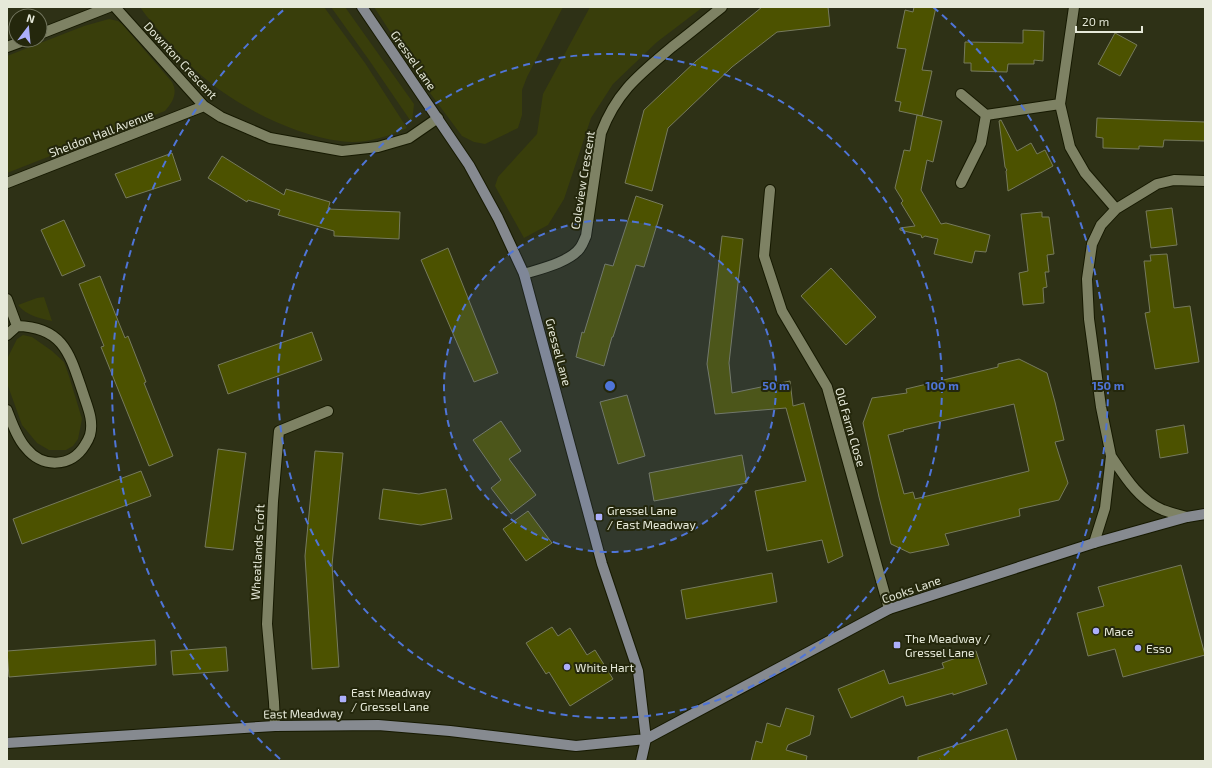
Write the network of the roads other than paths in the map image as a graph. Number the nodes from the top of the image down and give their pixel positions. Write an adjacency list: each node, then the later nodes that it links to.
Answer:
1 (109, 7): 6 (street)
2 (115, 7): 9 (street, Downton Crescent)
3 (362, 7): 11 (street, Gressel Lane)
4 (722, 7): 17 (street, Coleview Crescent)
5 (1074, 7): 8 (street)
6 (48, 31)
7 (961, 94): 10 (street)
8 (1060, 104): 10 (street); 16 (street)
9 (204, 106): 11 (street, Downton Crescent); 13 (street, Sheldon Hall Avenue)
10 (986, 114): 14 (street)
11 (438, 118): 17 (street, Gressel Lane)
12 (1205, 181): 16 (street)
13 (7, 183)
14 (961, 183)
15 (770, 190): 27 (street, Old Farm Close)
16 (1116, 209): 23 (street)
17 (524, 274): 29 (street, Gressel Lane)
18 (7, 299): 19 (street)
19 (17, 326): 20 (street); 21 (street)
20 (7, 335)
21 (7, 410)
22 (328, 411): 28 (street, Wheatlands Croft)
23 (1111, 456): 25 (street); 26 (street)
24 (1205, 514): 25 (street, Cooks Lane)
25 (1187, 517): 26 (street, Cooks Lane)
26 (1094, 543): 27 (street, Cooks Lane)
27 (889, 609): 29 (street, Cooks Lane)
28 (275, 726): 29 (street, East Meadway); 30 (street, East Meadway)
29 (646, 739): 31 (street, Gressel Lane)
30 (7, 743)
31 (641, 761)

